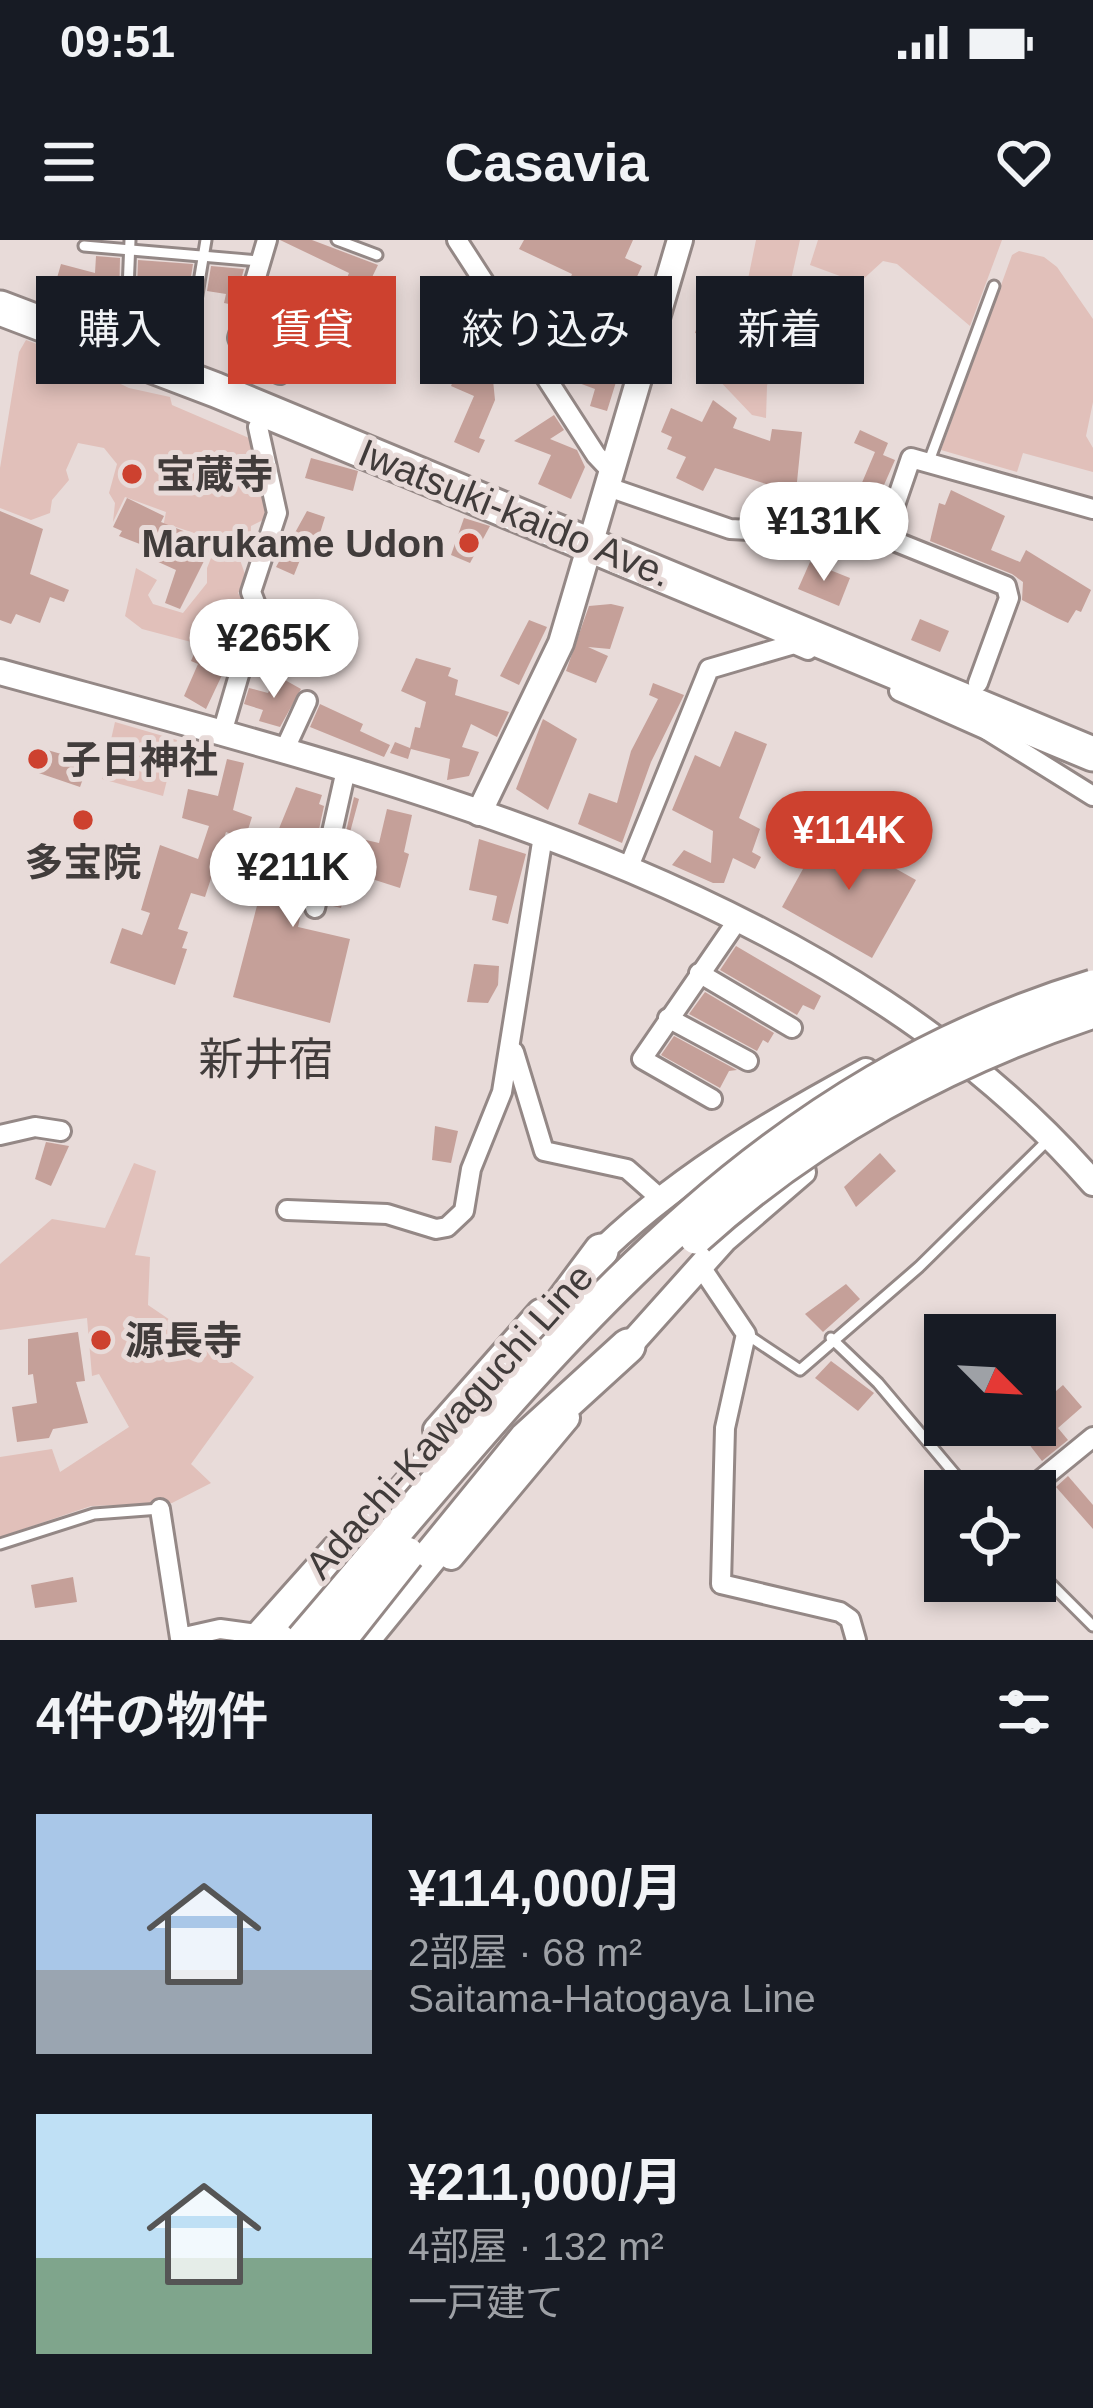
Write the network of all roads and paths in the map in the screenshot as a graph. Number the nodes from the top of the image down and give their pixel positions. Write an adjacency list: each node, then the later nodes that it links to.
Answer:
1 (206, 240): 8 (lane)
2 (267, 240): 10 (street)
3 (337, 240): 9 (lane)
4 (457, 240): 17 (street)
5 (680, 240): 17 (main road)
6 (130, 244): 7 (lane); 8 (lane); 8 (lane)
7 (84, 246)
8 (203, 254): 10 (lane)
9 (376, 255)
10 (260, 262): 11 (street)
11 (256, 276)
12 (994, 286): 16 (lane)
13 (0, 288): 19 (highway, Iwatsuki-kaido Ave.)
14 (0, 308): 19 (highway, Iwatsuki-kaido Ave.)
15 (258, 427): 26 (street)
16 (928, 463): 18 (street); 20 (street)
17 (610, 480): 19 (main road); 20 (street)
18 (1093, 509)
19 (594, 536): 21 (highway, Iwatsuki-kaido Ave.); 24 (highway, Iwatsuki-kaido Ave.); 31 (main road)
20 (884, 537): 24 (street)
21 (796, 637): 24 (highway, Iwatsuki-kaido Ave.); 33 (street)
22 (0, 672): 26 (main road)
23 (307, 701): 27 (street)
24 (987, 708): 25 (highway, Iwatsuki-kaido Ave.); 28 (highway, Iwatsuki-kaido Ave.); 30 (street)
25 (1093, 732)
26 (222, 733): 27 (main road)
27 (284, 751): 29 (main road)
28 (1093, 754)
29 (346, 770): 31 (main road); 34 (street)
30 (1093, 796)
31 (478, 813): 32 (main road)
32 (543, 836): 33 (main road); 44 (street)
33 (628, 869): 35 (main road)
34 (315, 908)
35 (737, 921): 36 (street); 43 (main road)
36 (699, 973): 40 (street); 41 (street)
37 (1093, 976): 43 (main road, Adachi-Kawaguchi Line)
38 (1093, 987): 67 (highway, bridge)
39 (1093, 1015): 68 (highway, bridge)
40 (668, 1018): 45 (street); 47 (street)
41 (792, 1028)
42 (1093, 1028): 46 (main road)
43 (928, 1036): 46 (main road); 52 (main road, Adachi-Kawaguchi Line)
44 (512, 1043): 52 (street); 53 (street)
45 (748, 1061)
46 (974, 1069): 50 (main road); 55 (main road)
47 (712, 1099)
48 (61, 1131): 49 (street)
49 (0, 1136)
50 (1050, 1138): 51 (main road); 57 (lane)
51 (1091, 1178)
52 (662, 1199): 54 (main road, Adachi-Kawaguchi Line)
53 (287, 1210)
54 (601, 1251): 66 (main road, Adachi-Kawaguchi Line); 66 (highway)
55 (701, 1267): 56 (street); 58 (main road)
56 (746, 1334): 57 (lane); 71 (street)
57 (831, 1338): 60 (lane)
58 (628, 1346): 69 (highway); 70 (main road)
59 (1093, 1437): 61 (street)
60 (950, 1470)
61 (1053, 1470)
62 (160, 1509): 63 (lane); 66 (street)
63 (0, 1544)
64 (1056, 1589): 65 (lane)
65 (1093, 1626)
66 (263, 1638)
67 (303, 1640)
68 (339, 1640)
69 (362, 1640)
70 (383, 1640)
71 (856, 1640)

